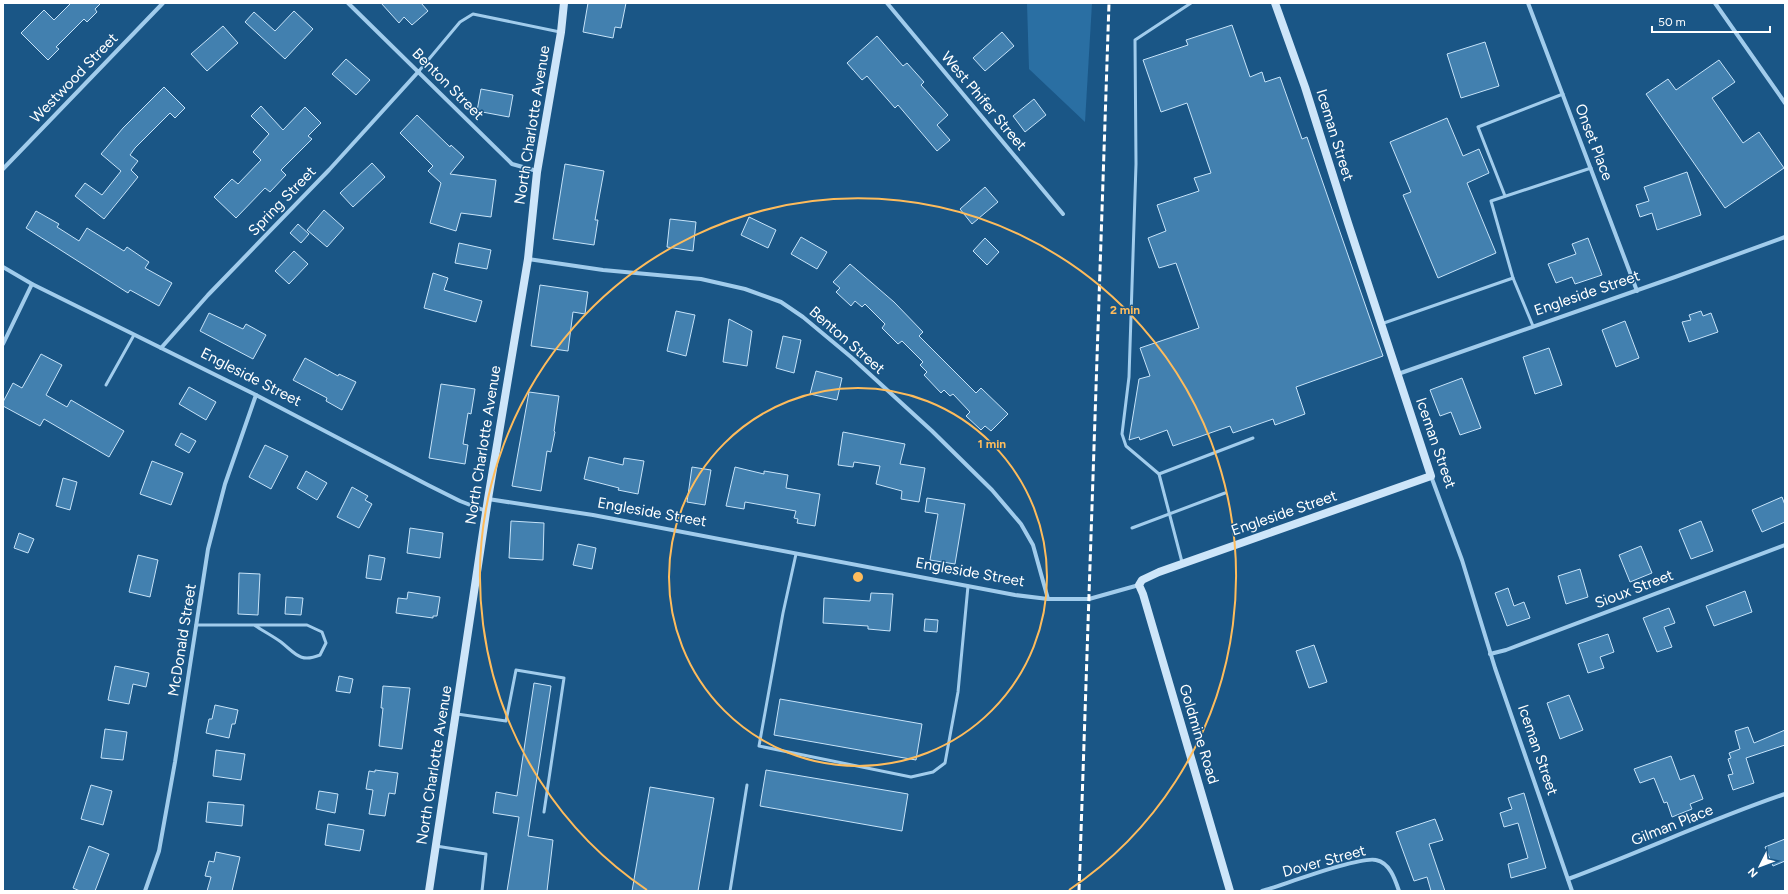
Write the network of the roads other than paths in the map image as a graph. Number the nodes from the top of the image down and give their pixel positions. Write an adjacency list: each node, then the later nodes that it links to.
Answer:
1 (162, 3): 14 (street, Westwood Street)
2 (348, 3): 10 (street, Benton Street)
3 (564, 3): 9 (main road, North Charlotte Avenue)
4 (887, 3): 17 (street, West Phifer Street)
5 (1192, 3): 33 (lane)
6 (1275, 3): 24 (main road, Iceman Street)
7 (1528, 3): 11 (street, Onset Place)
8 (1715, 3): 12 (street)
9 (561, 32): 10 (lane); 15 (main road, North Charlotte Avenue)
10 (419, 71): 15 (street, Benton Street); 28 (street, Spring Street)
11 (1563, 94): 13 (street, Onset Place); 16 (lane)
12 (1785, 103)
13 (1591, 168): 16 (lane); 23 (street, Onset Place)
14 (3, 169)
15 (537, 172): 19 (main road, North Charlotte Avenue)
16 (1505, 196): 21 (lane)
17 (1063, 214)
18 (1785, 237): 23 (street, Engleside Street)
19 (528, 259): 36 (main road, North Charlotte Avenue); 45 (street, Benton Street)
20 (3, 267): 22 (street, Engleside Street)
21 (1513, 278): 24 (lane); 25 (lane)
22 (32, 284): 26 (street, Engleside Street); 27 (street)
23 (1637, 291): 25 (street, Engleside Street)
24 (1381, 324): 29 (main road, Iceman Street)
25 (1533, 326): 29 (street, Engleside Street)
26 (134, 335): 28 (street, Engleside Street); 30 (lane)
27 (3, 344)
28 (161, 348): 31 (street, Engleside Street)
29 (1398, 374): 34 (main road, Iceman Street)
30 (106, 385)
31 (256, 395): 37 (street, Engleside Street); 46 (street, McDonald Street)
32 (1253, 438): 33 (lane)
33 (1159, 474): 38 (lane)
34 (1431, 476): 42 (main road, Engleside Street); 48 (street, Iceman Street)
35 (1225, 493): 38 (lane)
36 (488, 499): 37 (main road, North Charlotte Avenue); 41 (street, Engleside Street)
37 (486, 511): 49 (main road, North Charlotte Avenue)
38 (1169, 514): 39 (lane); 42 (lane)
39 (1132, 528)
40 (1785, 545): 48 (street, Sioux Street)
41 (796, 554): 44 (street, Engleside Street); 44 (lane)
42 (1182, 564): 43 (main road, Engleside Street)
43 (1139, 585): 45 (street, Engleside Street); 59 (main road, Goldmine Road)
44 (968, 586): 45 (street, Engleside Street)
45 (1048, 599)
46 (196, 625): 47 (lane); 55 (street, McDonald Street)
47 (254, 625): 47 (lane)
48 (1490, 654): 54 (street, Iceman Street)
49 (457, 714): 52 (lane); 53 (main road, North Charlotte Avenue)
50 (747, 785): 58 (lane)
51 (1785, 794): 54 (street, Gilman Place)
52 (544, 812)
53 (436, 846): 56 (main road, North Charlotte Avenue); 57 (lane)
54 (1568, 878): 62 (street, Iceman Street)
55 (145, 891)
56 (429, 891)
57 (482, 891)
58 (730, 891)
59 (1230, 891)
60 (1262, 891): 61 (street, Dover Street)
61 (1399, 891)
62 (1572, 891)

